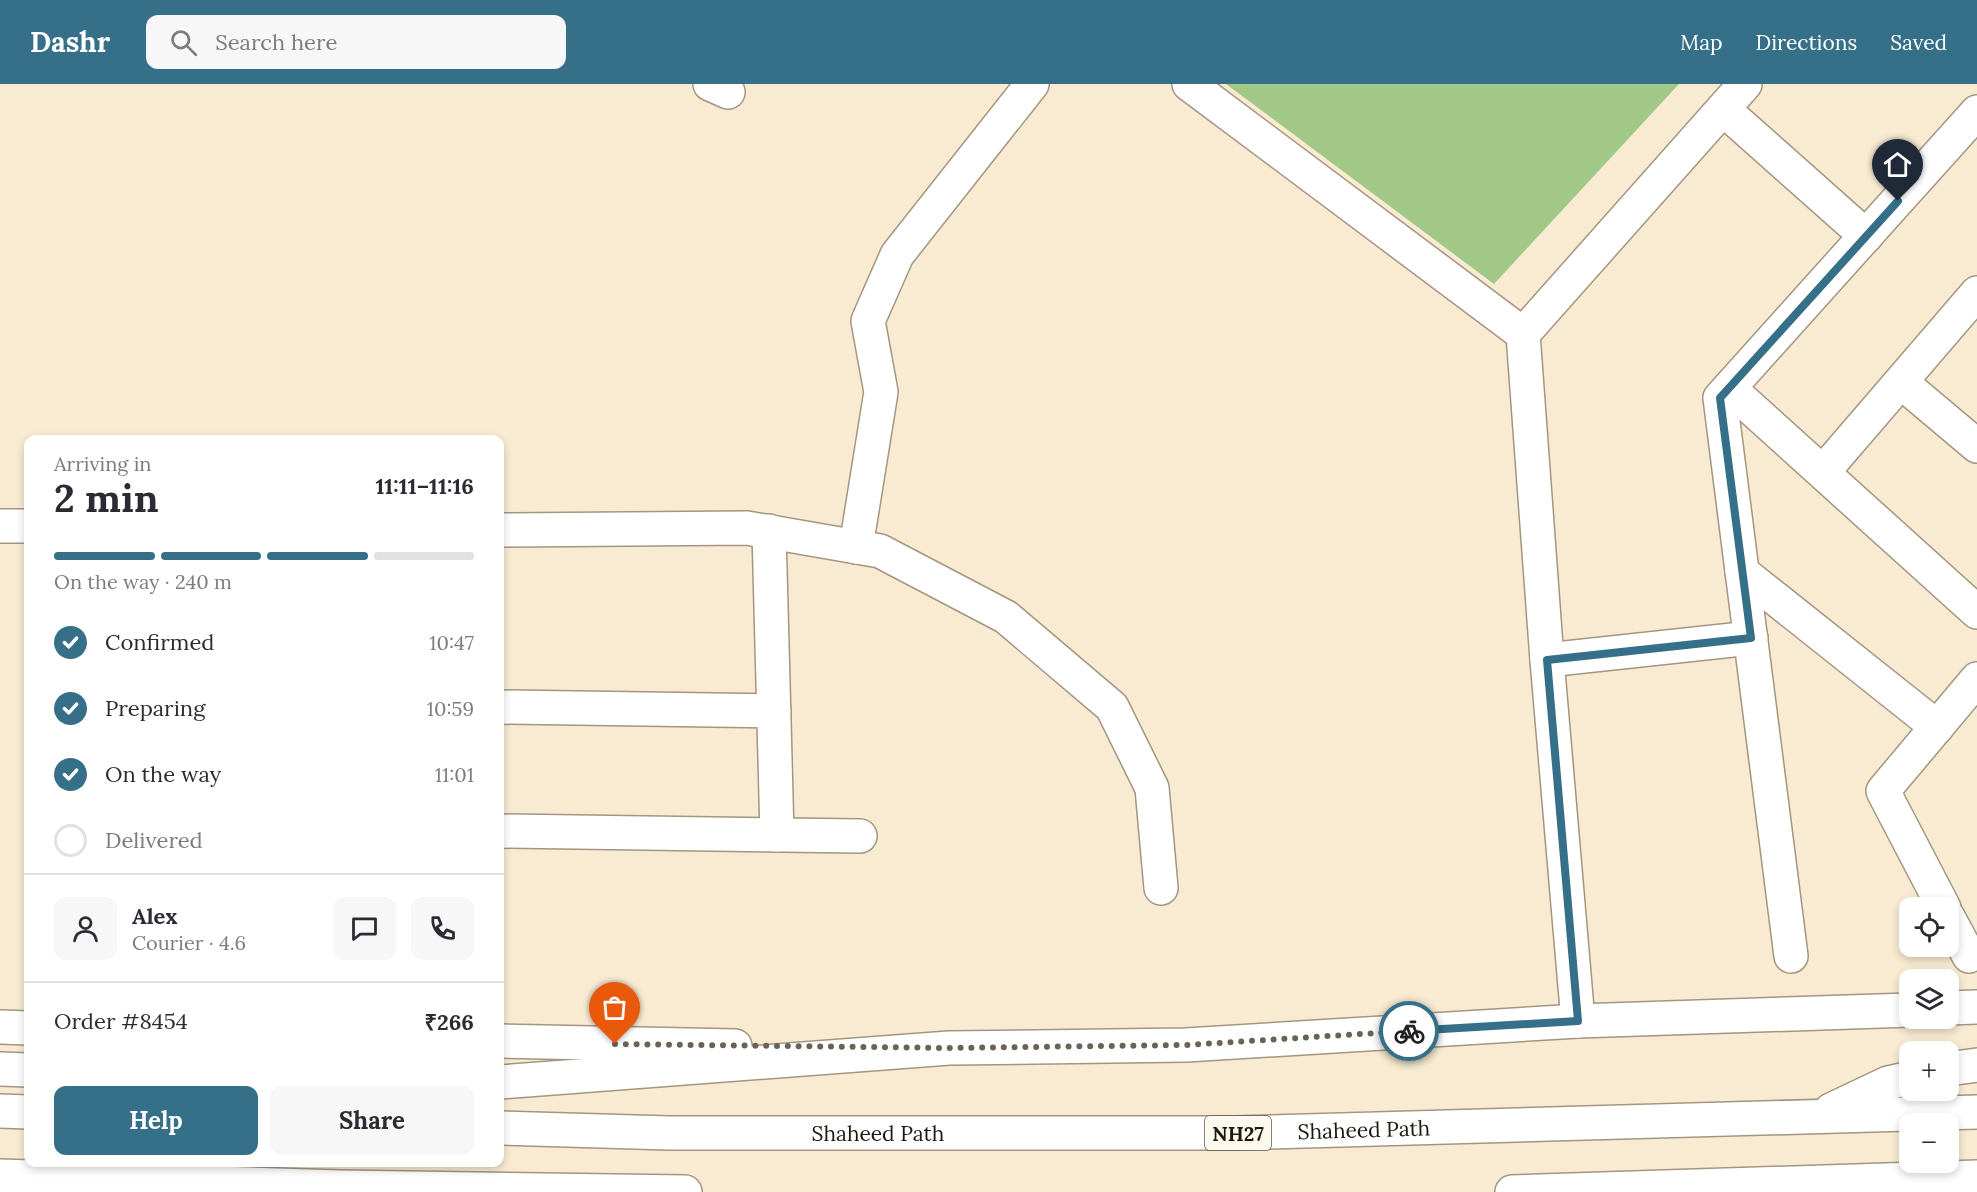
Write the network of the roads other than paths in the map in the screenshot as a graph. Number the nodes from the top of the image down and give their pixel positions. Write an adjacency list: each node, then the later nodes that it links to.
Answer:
1 (1032, 84): 17 (main road)
2 (1189, 84): 8 (main road)
3 (1745, 84): 4 (main road)
4 (1723, 109): 6 (main road); 8 (main road)
5 (1977, 112): 6 (main road)
6 (1866, 236): 10 (main road)
7 (1977, 293): 9 (main road)
8 (1523, 334): 21 (main road)
9 (1900, 382): 11 (main road); 12 (main road)
10 (1729, 388): 12 (main road); 18 (main road)
11 (1977, 446)
12 (1823, 472): 19 (main road)
13 (0, 526): 14 (main road)
14 (24, 526)
15 (504, 530): 16 (main road)
16 (769, 531): 17 (main road); 24 (main road)
17 (856, 547): 29 (main road)
18 (1742, 572): 20 (main road); 25 (main road)
19 (1977, 612)
20 (1751, 638): 21 (main road); 32 (main road)
21 (1547, 660): 37 (main road)
22 (1977, 679): 25 (main road)
23 (504, 707): 24 (main road)
24 (774, 711): 27 (main road)
25 (1937, 727): 30 (main road)
26 (504, 831): 27 (main road)
27 (777, 835): 28 (main road)
28 (860, 836)
29 (1161, 888)
30 (1938, 897)
31 (1959, 937): 33 (main road)
32 (1791, 956)
33 (1969, 956)
34 (1977, 1007): 35 (main road)
35 (1959, 1008)
36 (1899, 1010): 37 (main road)
37 (1578, 1021): 41 (main road)
38 (0, 1027): 39 (main road)
39 (24, 1028)
40 (504, 1041): 41 (main road)
41 (949, 1048): 47 (main road)
42 (1977, 1065): 43 (main road)
43 (1959, 1067)
44 (0, 1069): 45 (main road)
45 (24, 1070)
46 (1899, 1080): 51 (main road)
47 (504, 1082)
48 (0, 1111): 49 (main road)
49 (24, 1112)
50 (1977, 1112): 51 (main road, Shaheed Path / NH27)
51 (1818, 1116): 52 (main road, Shaheed Path / NH27)
52 (504, 1128)
53 (0, 1176): 55 (main road)
54 (1977, 1177): 56 (main road)
55 (686, 1192)
56 (1512, 1192)

